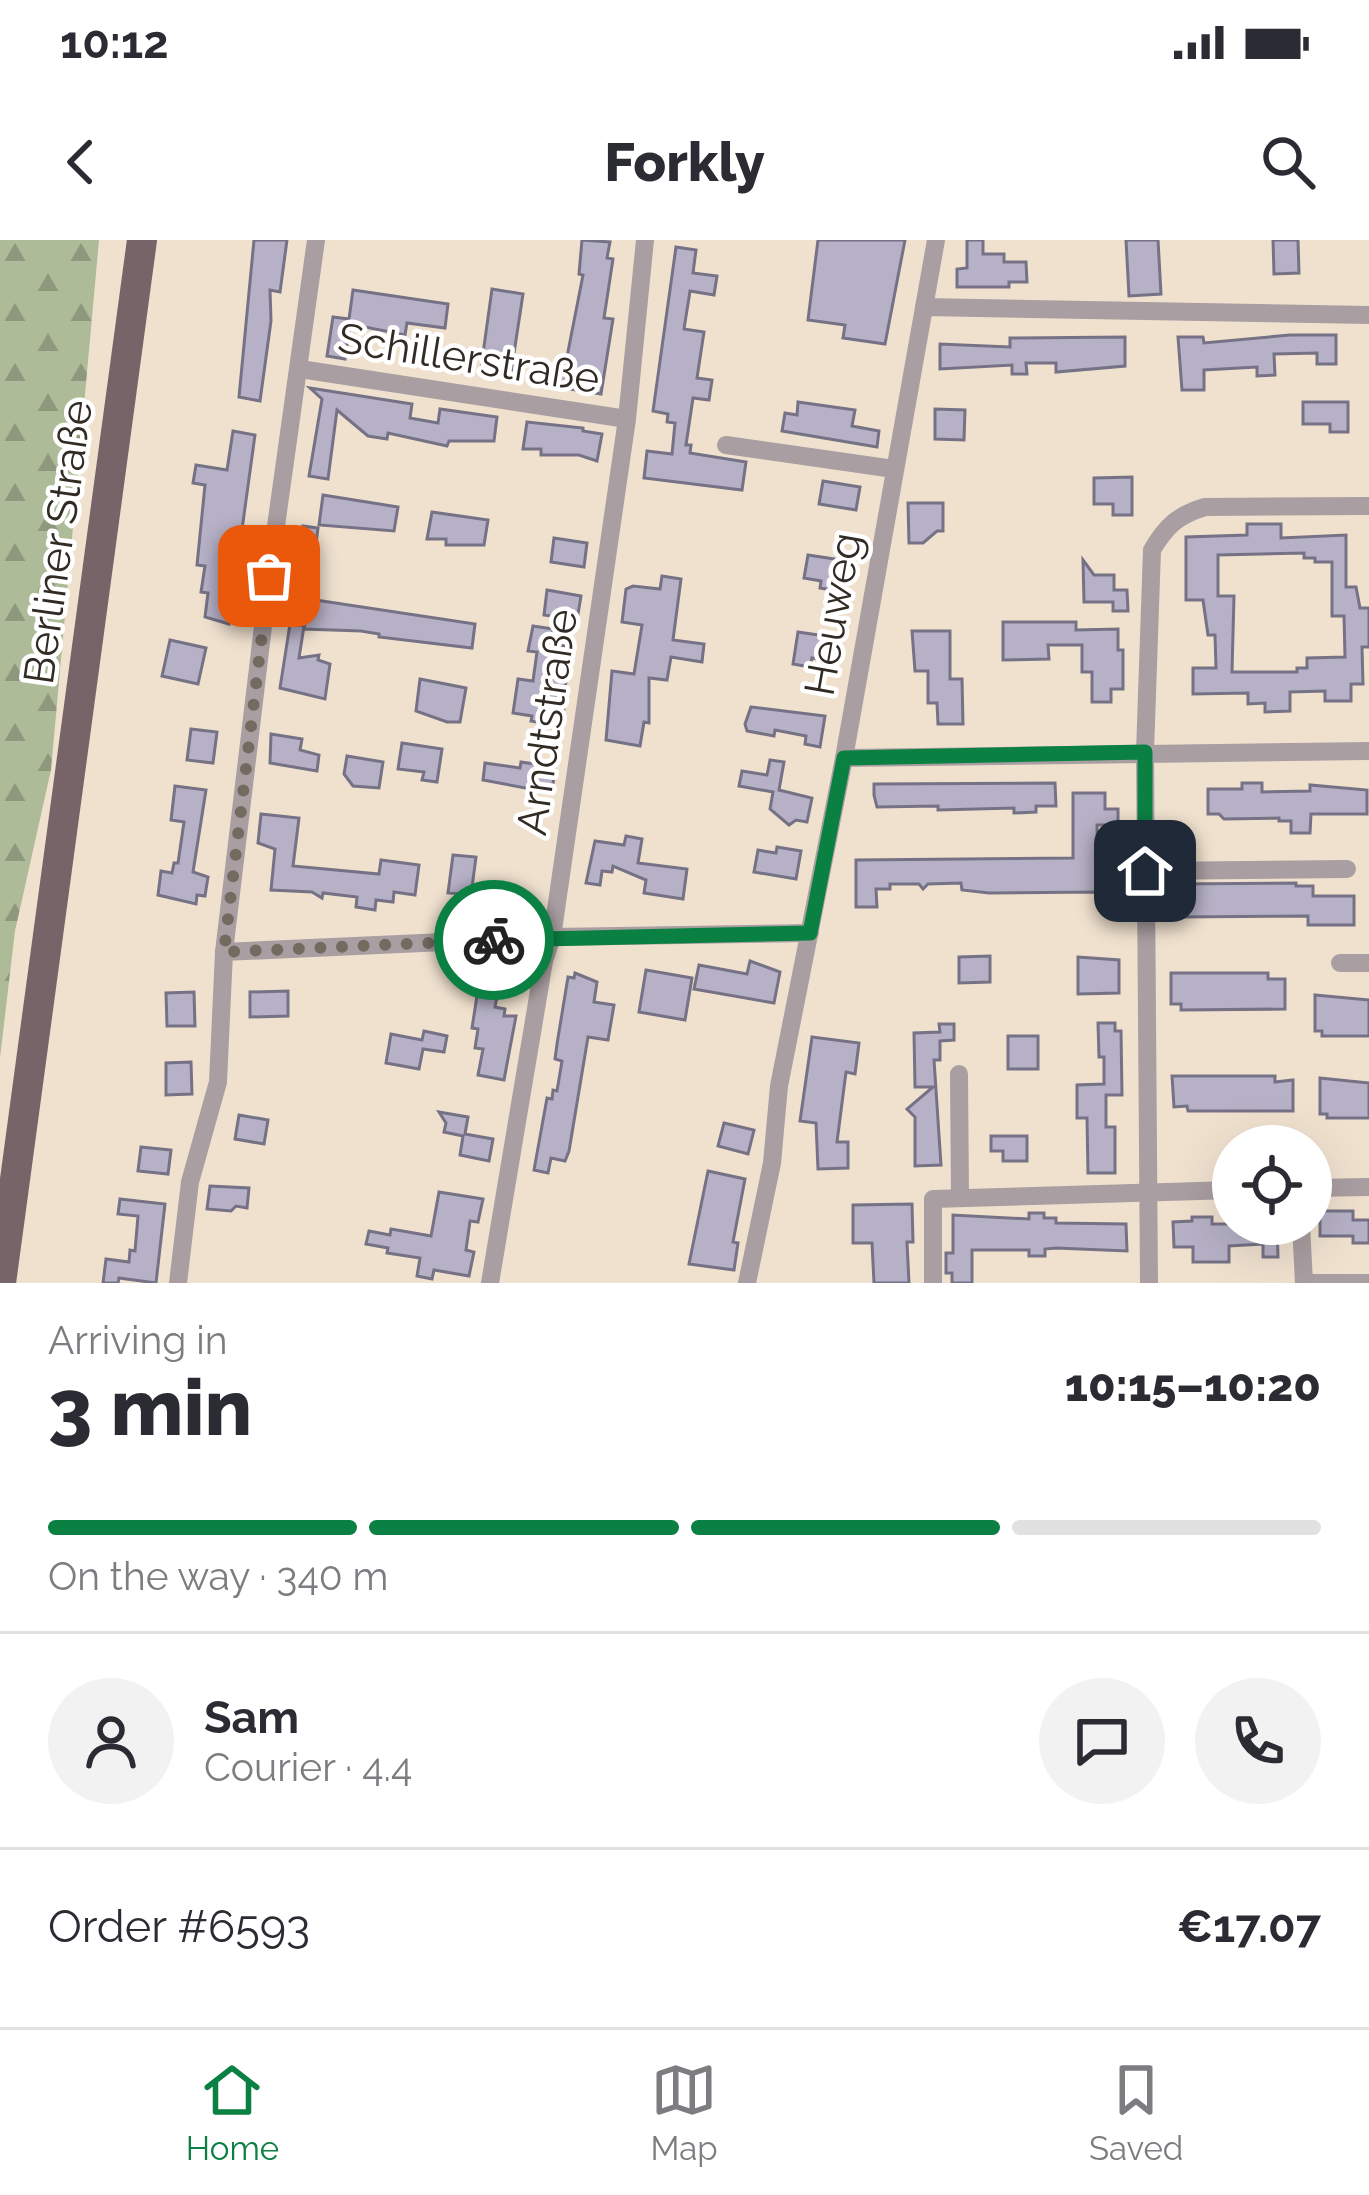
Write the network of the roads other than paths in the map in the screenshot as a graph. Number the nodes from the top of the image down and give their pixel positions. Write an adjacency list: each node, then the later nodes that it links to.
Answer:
1 (142, 240): 29 (main road, Berliner Straße)
2 (316, 240): 7 (street, Schillerstraße)
3 (645, 240): 8 (street, Arndtstraße)
4 (936, 240): 5 (street, Heuweg)
5 (923, 307): 6 (street); 10 (street, Heuweg)
6 (1369, 316)
7 (300, 369): 8 (street, Schillerstraße); 19 (street, Schillerstraße)
8 (627, 419): 18 (street, Arndtstraße)
9 (726, 445): 10 (street)
10 (894, 470): 14 (street, Heuweg)
11 (1369, 506): 13 (street)
12 (1369, 751): 13 (street)
13 (1145, 752): 14 (street); 16 (street)
14 (844, 758): 17 (street, Heuweg)
15 (1347, 869): 16 (street)
16 (1145, 871): 26 (street)
17 (810, 933): 18 (street); 32 (street, Heuweg)
18 (552, 937): 19 (street); 31 (street, Arndtstraße)
19 (224, 952): 30 (street, Schillerstraße)
20 (1340, 963): 21 (street)
21 (1369, 963)
22 (959, 1074): 27 (street)
23 (1369, 1187): 24 (street)
24 (1332, 1188)
25 (1212, 1190): 26 (street)
26 (1150, 1191): 27 (street); 34 (street)
27 (960, 1198): 33 (street)
28 (1302, 1245): 35 (street)
29 (1, 1283)
30 (178, 1283)
31 (490, 1283)
32 (747, 1283)
33 (933, 1283)
34 (1149, 1283)
35 (1304, 1283): 36 (street)
36 (1369, 1283)

